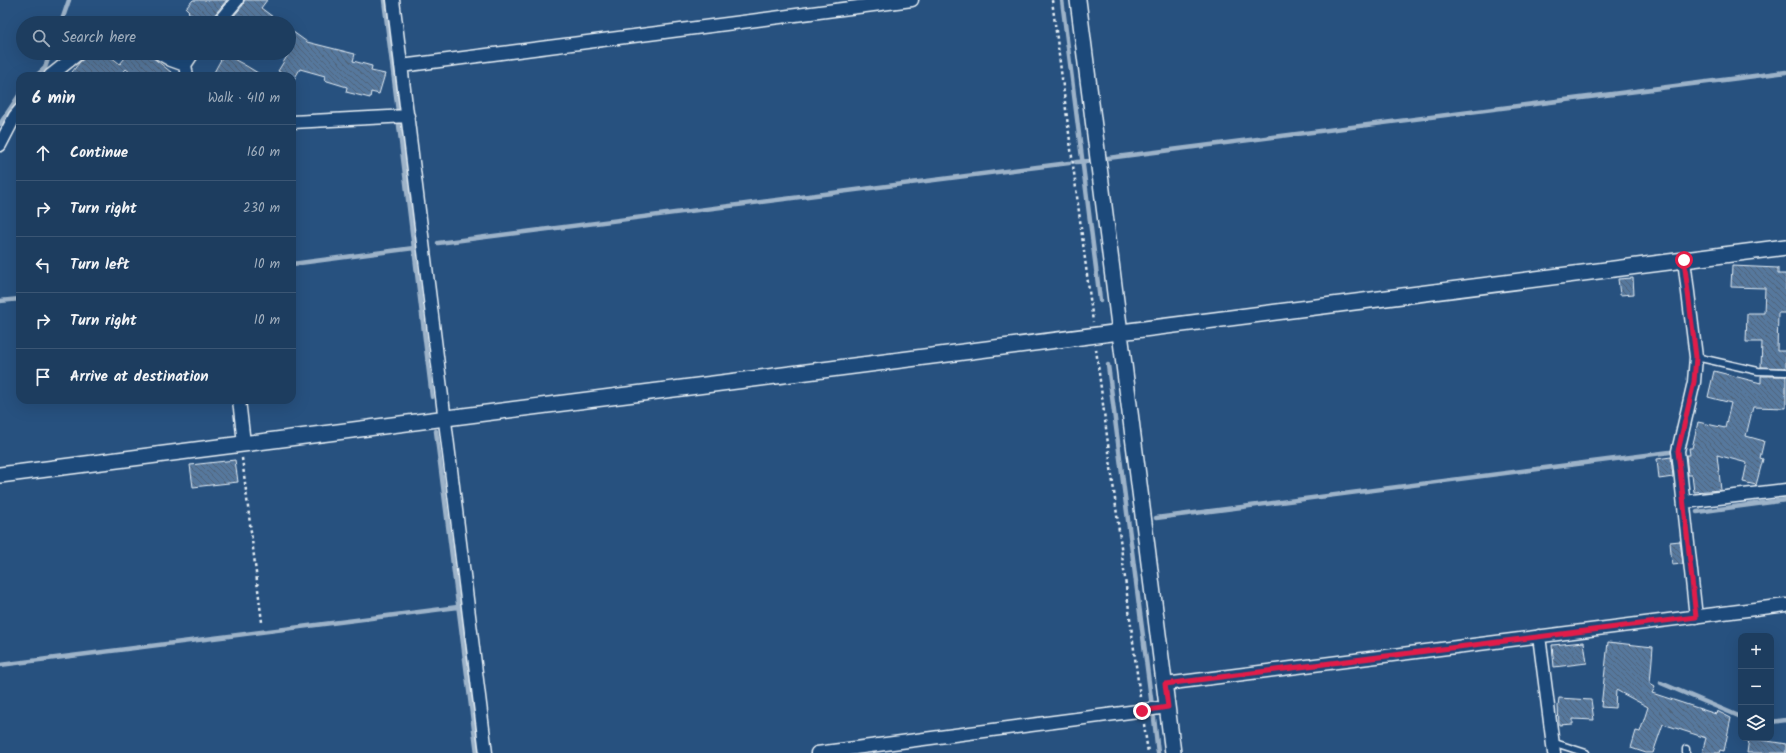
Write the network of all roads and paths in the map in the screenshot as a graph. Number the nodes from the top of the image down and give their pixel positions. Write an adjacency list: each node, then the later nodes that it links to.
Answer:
1 (237, 0): 6 (street)
2 (393, 0): 10 (street)
3 (912, 0): 10 (street)
4 (1052, 0): 20 (path)
5 (1078, 0): 19 (street)
6 (224, 16)
7 (70, 60): 12 (street)
8 (171, 60): 11 (street)
9 (190, 60): 11 (street)
10 (401, 66): 13 (street)
11 (186, 71)
12 (55, 72)
13 (408, 116): 15 (street); 24 (street)
14 (16, 117): 16 (street)
15 (296, 122)
16 (0, 145)
17 (1786, 247): 18 (street)
18 (1684, 260): 19 (street); 21 (street)
19 (1119, 331): 20 (street); 33 (street)
20 (1094, 334): 24 (street); 35 (path)
21 (1696, 357): 22 (lane); 28 (street)
22 (1786, 372)
23 (239, 404): 25 (street)
24 (445, 418): 25 (street); 37 (street)
25 (242, 443): 26 (street); 31 (path)
26 (0, 475)
27 (1786, 490): 28 (street)
28 (1684, 502): 30 (street)
29 (1786, 605): 30 (street)
30 (1696, 617): 32 (street)
31 (262, 622)
32 (1539, 636): 33 (street); 36 (street)
33 (1165, 684): 34 (street)
34 (1168, 707): 35 (street); 40 (street)
35 (1142, 711): 38 (street); 39 (path)
36 (1553, 748): 41 (lane)
37 (486, 753)
38 (817, 753)
39 (1148, 753)
40 (1174, 753)
41 (1586, 753)

